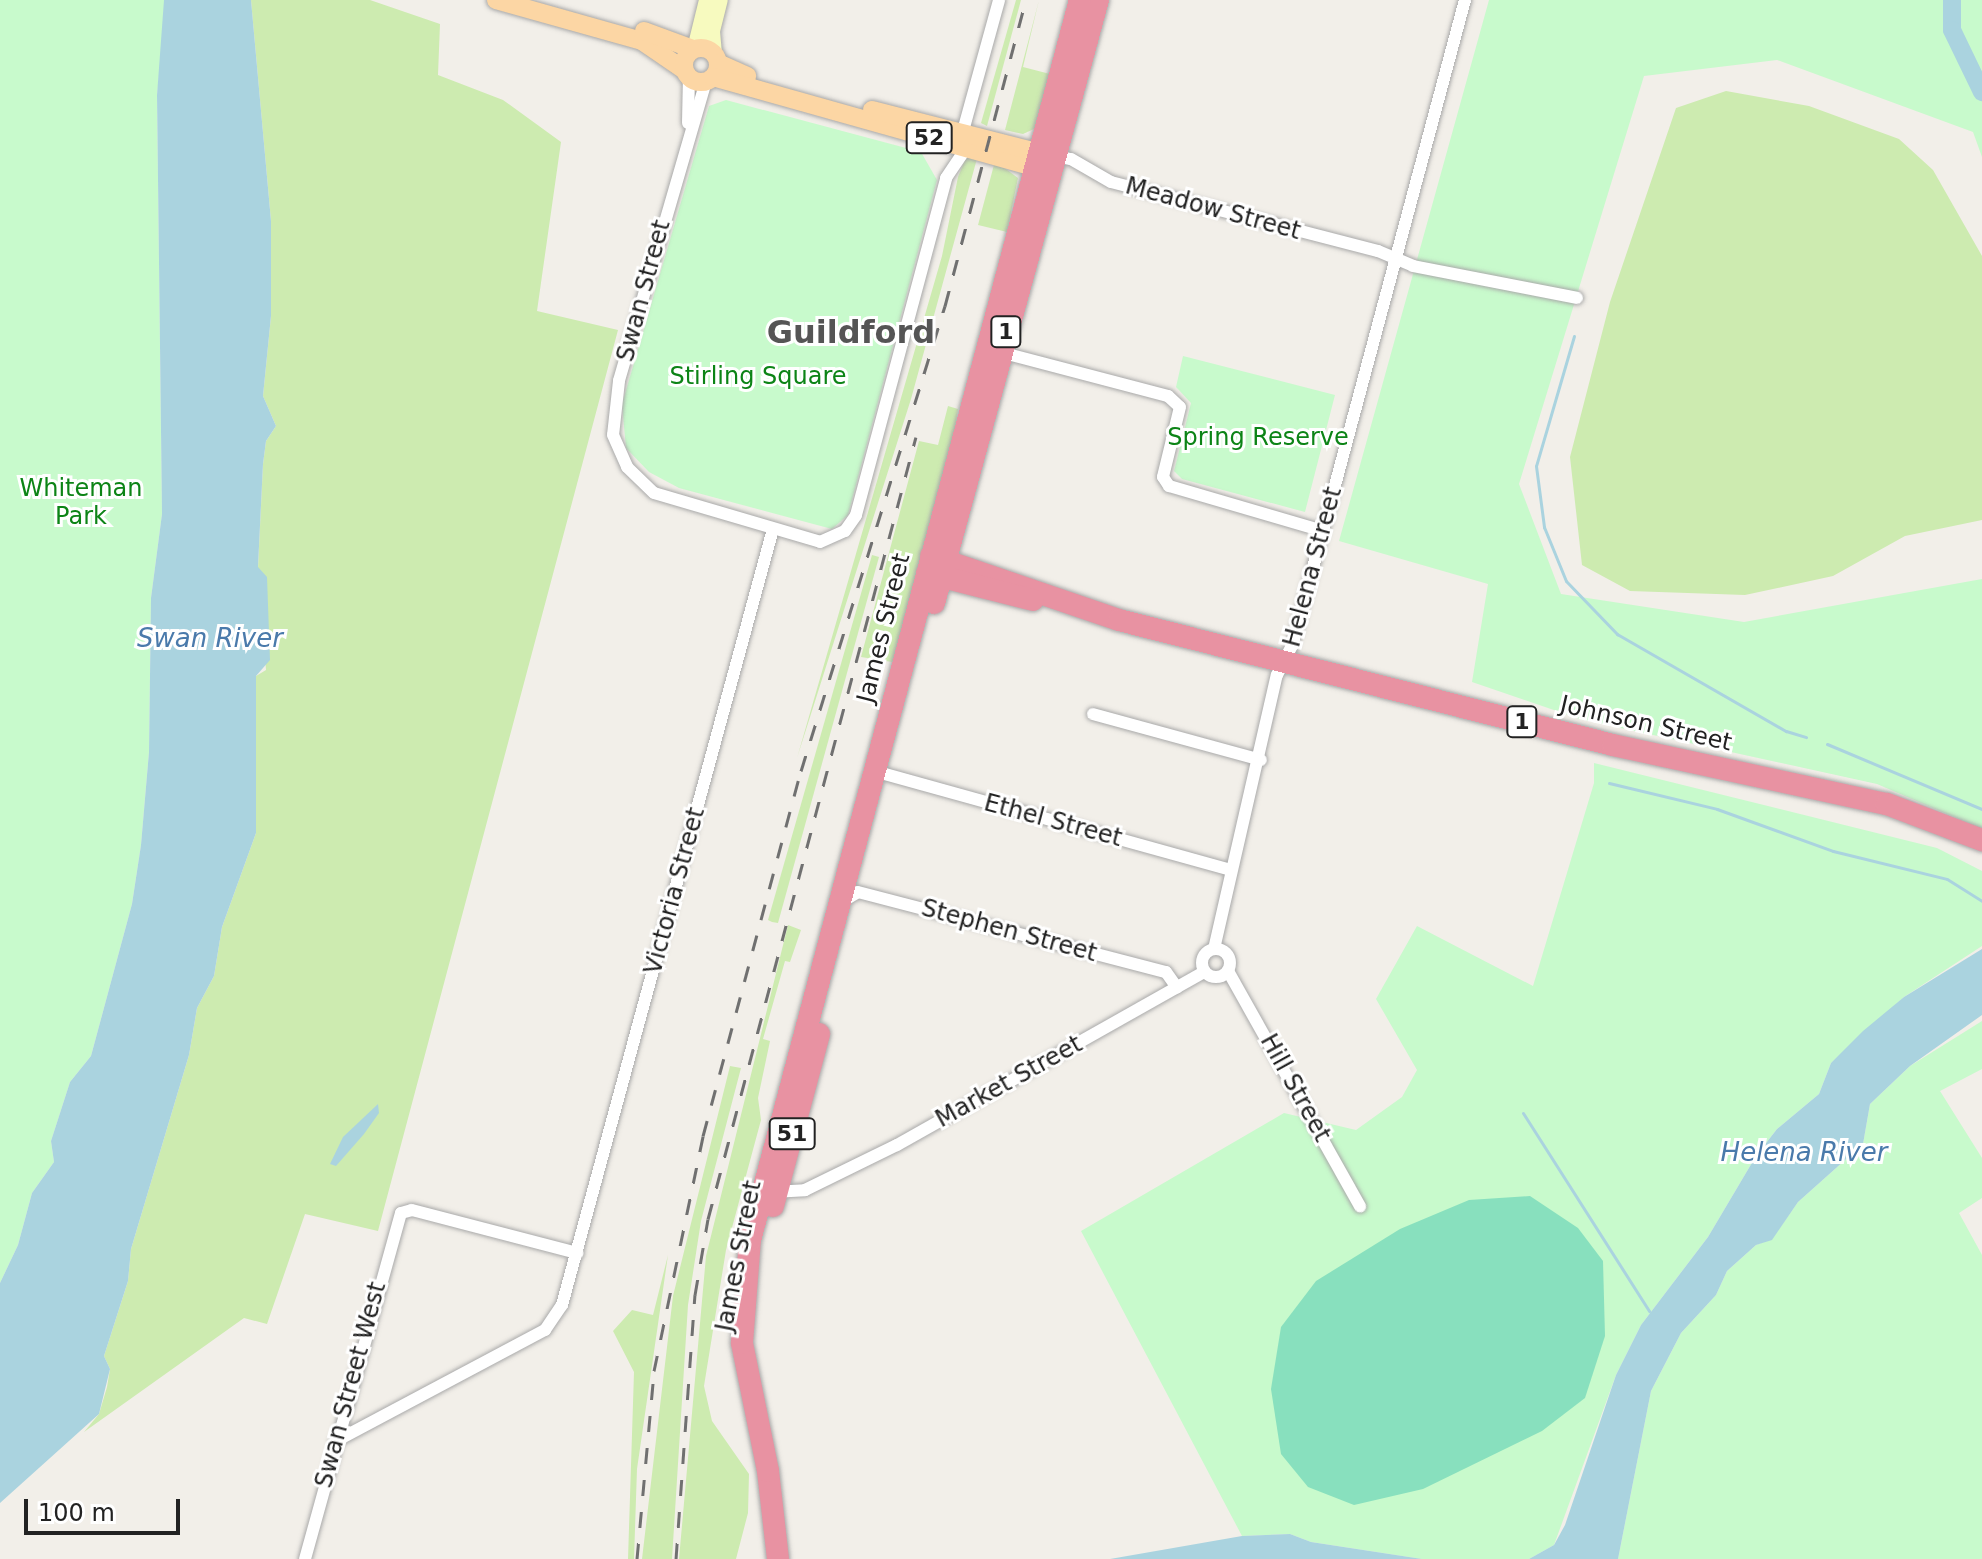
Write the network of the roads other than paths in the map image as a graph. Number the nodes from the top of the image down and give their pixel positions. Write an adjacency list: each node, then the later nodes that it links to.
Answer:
1 (496, 0): 10 (main road, Meadow Street / 52)
2 (525, 0): 9 (main road)
3 (707, 0): 9 (street)
4 (720, 0): 10 (street, Swan Street)
5 (999, 0): 12 (street)
6 (1080, 0): 13 (highway, James Street / 1)
7 (1098, 0): 13 (highway, James Street / 1)
8 (1465, 0): 15 (street, Helena Street)
9 (694, 49): 10 (main road)
10 (704, 70): 11 (main road, Meadow Street / 52); 12 (main road, Meadow Street / 52); 18 (street, Swan Street)
11 (939, 140): 12 (main road, Meadow Street / 52); 14 (street)
12 (964, 140): 13 (main road, Meadow Street / 52); 14 (street)
13 (1045, 162): 15 (street, Meadow Street); 17 (highway, James Street / 1)
14 (946, 178): 18 (street)
15 (1396, 259): 16 (street, Meadow Street); 19 (street, Helena Street)
16 (1577, 298)
17 (992, 350): 19 (street); 20 (highway, James Street / 1)
18 (773, 529): 37 (street, Victoria Street)
19 (1323, 531): 21 (street, Helena Street)
20 (935, 566): 21 (highway, Johnson Street / 1); 24 (highway, James Street / 51)
21 (1286, 664): 23 (street, Helena Street); 25 (highway, Johnson Street / 1)
22 (1093, 714): 23 (street)
23 (1261, 760): 26 (street, Helena Street)
24 (882, 773): 26 (street, Ethel Street); 27 (highway, James Street / 51); 28 (highway, James Street / 51)
25 (1982, 840)
26 (1231, 870): 29 (street, Helena Street)
27 (858, 892): 28 (street); 32 (street, Stephen Street); 33 (highway, James Street / 51)
28 (839, 907): 34 (highway, James Street / 51)
29 (1214, 949): 30 (street); 31 (street)
30 (1228, 971): 31 (street); 36 (street, Hill Street)
31 (1204, 972): 32 (street, Market Street)
32 (1177, 988): 35 (street, Market Street)
33 (811, 1065): 34 (highway); 35 (highway, James Street / 51)
34 (778, 1127): 35 (highway, James Street / 51)
35 (770, 1188): 40 (highway, James Street / 51)
36 (1360, 1206)
37 (577, 1253): 38 (street); 38 (street, Swan Street West)
38 (336, 1441): 39 (street, Swan Street West)
39 (305, 1559)
40 (778, 1559)

